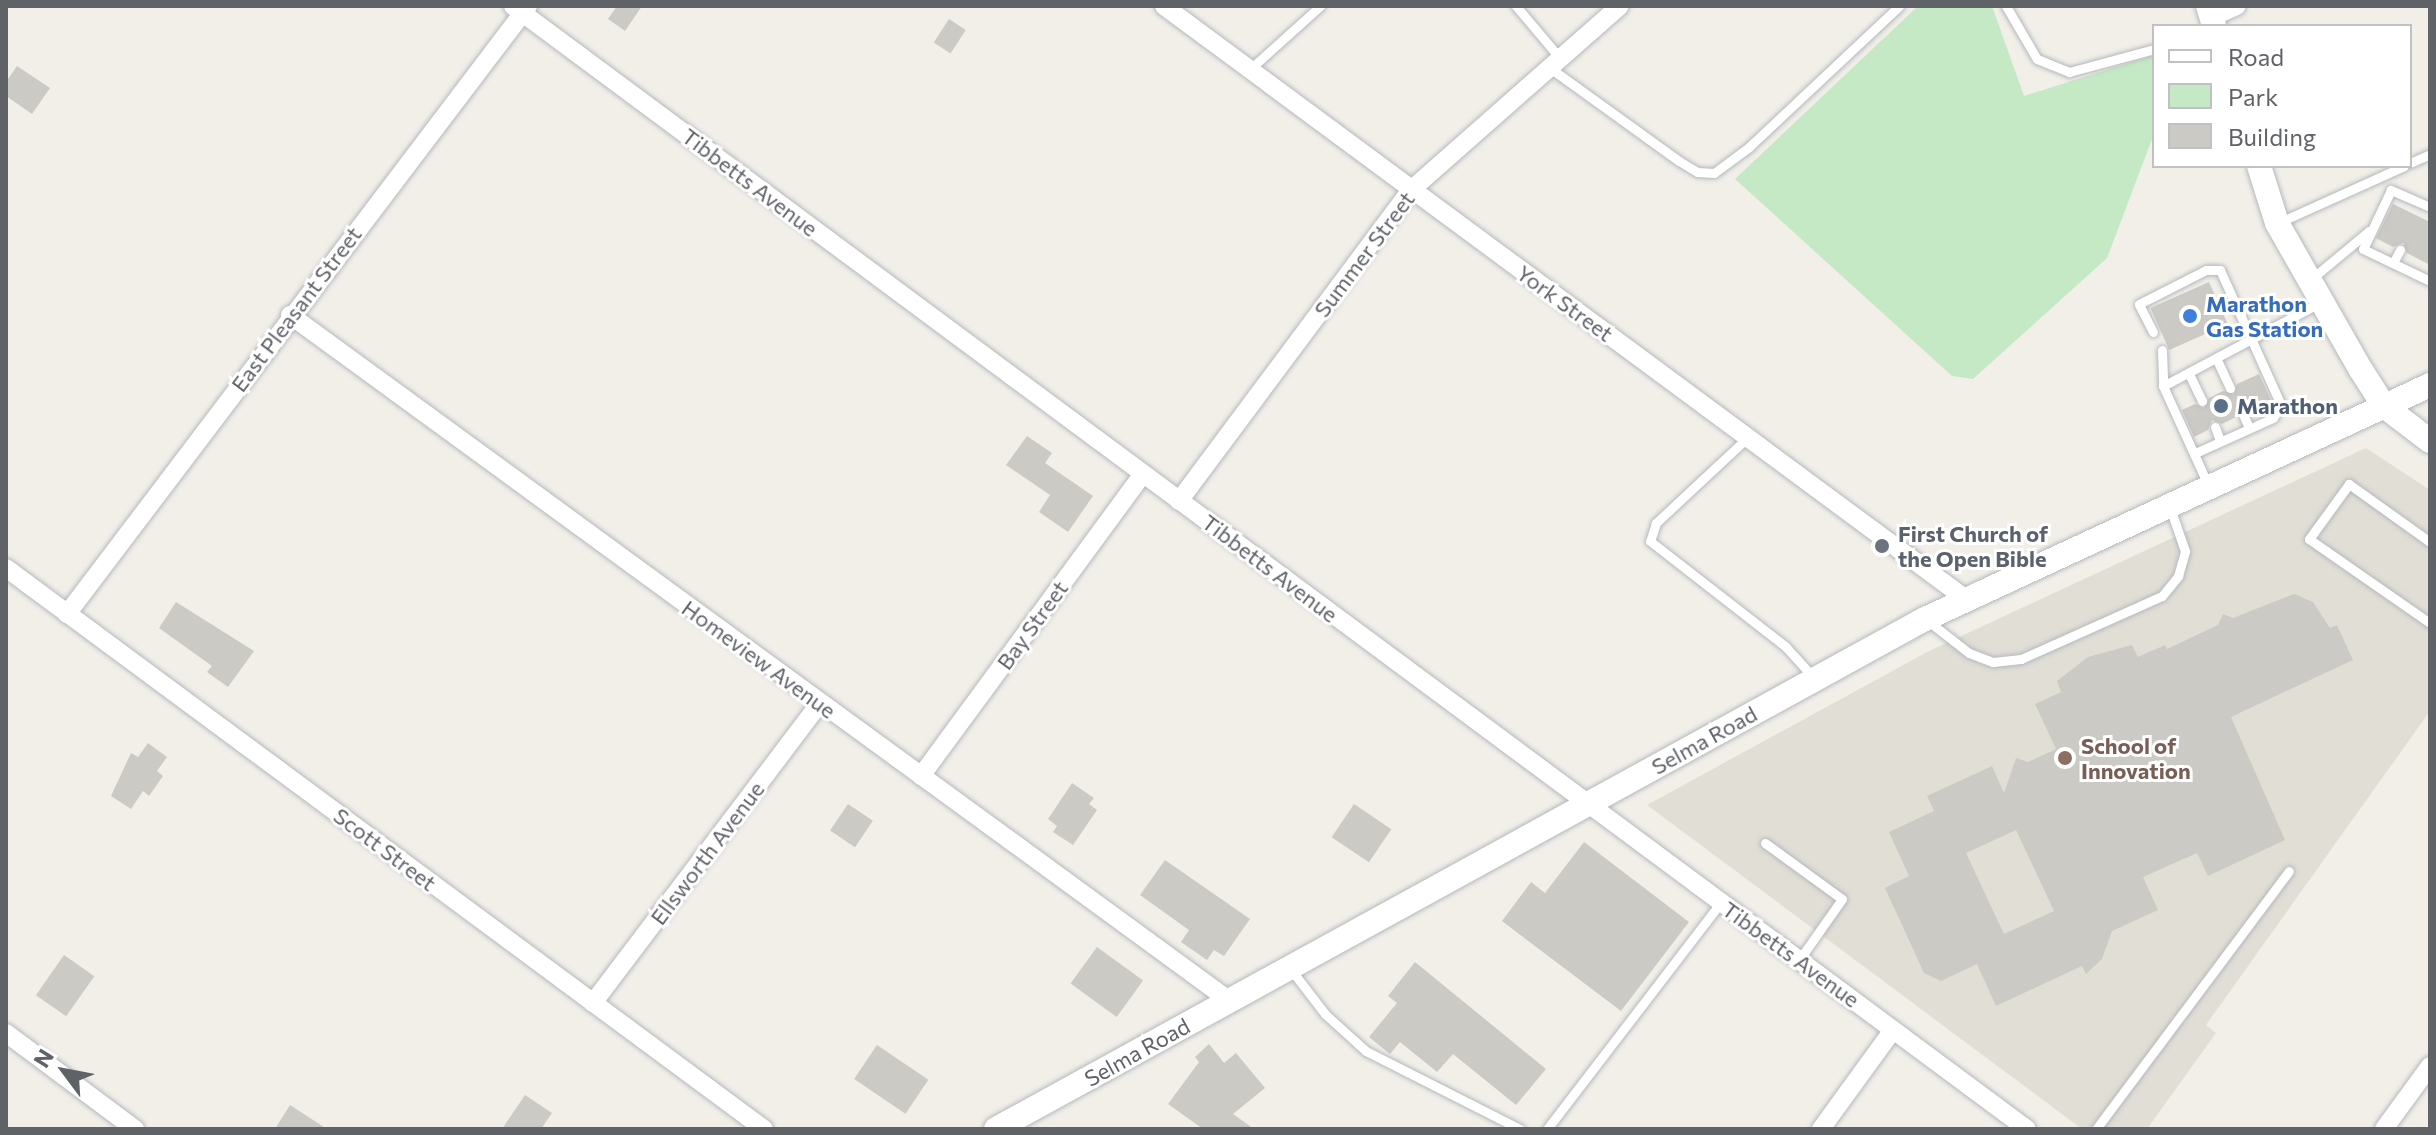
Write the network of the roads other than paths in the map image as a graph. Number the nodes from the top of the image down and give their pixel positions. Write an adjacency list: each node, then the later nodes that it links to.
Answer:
1 (1164, 6): 12 (street, York Street)
2 (1320, 6): 12 (lane)
3 (1516, 6): 11 (lane)
4 (1620, 6): 11 (street, Summer Street)
5 (1899, 6): 11 (lane)
6 (2006, 6): 10 (lane)
7 (2237, 6): 9 (street)
8 (521, 8): 24 (street, East Pleasant Street); 42 (street, Tibbetts Avenue)
9 (2211, 16)
10 (2152, 50)
11 (1555, 63): 15 (street, Summer Street)
12 (1249, 70): 15 (street, York Street)
13 (2260, 168): 18 (street)
14 (2400, 168): 18 (lane)
15 (1411, 190): 38 (street, York Street); 44 (street, Summer Street)
16 (2426, 205): 17 (lane); 19 (lane)
17 (2416, 215)
18 (2277, 223): 23 (street)
19 (2372, 228): 21 (lane); 23 (lane)
20 (2400, 250): 21 (lane)
21 (2393, 263): 22 (lane)
22 (2430, 281)
23 (2315, 292): 26 (lane); 34 (street)
24 (290, 315): 49 (street, East Pleasant Street); 53 (street, Homeview Avenue)
25 (2153, 332): 26 (lane)
26 (2253, 342): 28 (lane); 37 (lane)
27 (2162, 350): 31 (lane)
28 (2217, 360): 29 (lane); 32 (lane)
29 (2189, 374): 31 (lane); 33 (lane)
30 (2430, 385): 34 (street, Selma Road)
31 (2163, 386): 41 (lane)
32 (2230, 388)
33 (2202, 401)
34 (2384, 406): 40 (street); 43 (street, Selma Road)
35 (2243, 414): 37 (lane)
36 (2215, 427): 39 (lane)
37 (2249, 428): 39 (lane)
38 (1747, 438): 48 (street, York Street); 52 (lane)
39 (2220, 441): 41 (lane)
40 (2430, 441)
41 (2195, 453): 43 (lane)
42 (1143, 474): 44 (street, Tibbetts Avenue); 54 (street, Bay Street)
43 (2209, 487): 45 (street, Selma Road)
44 (1179, 501): 55 (street, Tibbetts Avenue)
45 (2169, 505): 48 (street, Selma Road); 50 (lane)
46 (2430, 542): 51 (lane)
47 (6, 568): 49 (street, Scott Street)
48 (1966, 599): 50 (street, Selma Road)
49 (67, 614): 62 (street, Scott Street)
50 (1925, 619): 52 (street, Selma Road)
51 (2430, 623)
52 (1815, 679): 55 (street, Selma Road)
53 (820, 703): 54 (street, Homeview Avenue); 62 (street, Ellsworth Avenue)
54 (921, 776): 61 (street, Homeview Avenue)
55 (1588, 804): 58 (street, Tibbetts Avenue); 60 (street, Selma Road)
56 (1765, 843): 59 (lane)
57 (2289, 871): 73 (lane)
58 (1721, 902): 59 (street, Tibbetts Avenue); 70 (lane)
59 (1799, 960): 63 (street, Tibbetts Avenue)
60 (1290, 968): 61 (street, Selma Road); 69 (lane)
61 (1230, 1001): 68 (street, Selma Road)
62 (593, 1003): 67 (street, Scott Street)
63 (1893, 1030): 71 (street); 72 (street, Tibbetts Avenue)
64 (6, 1033): 66 (street)
65 (2430, 1066): 74 (street)
66 (135, 1129)
67 (764, 1129)
68 (996, 1129)
69 (1520, 1129)
70 (1547, 1129)
71 (1821, 1129)
72 (2027, 1129)
73 (2096, 1129)
74 (2384, 1129)

